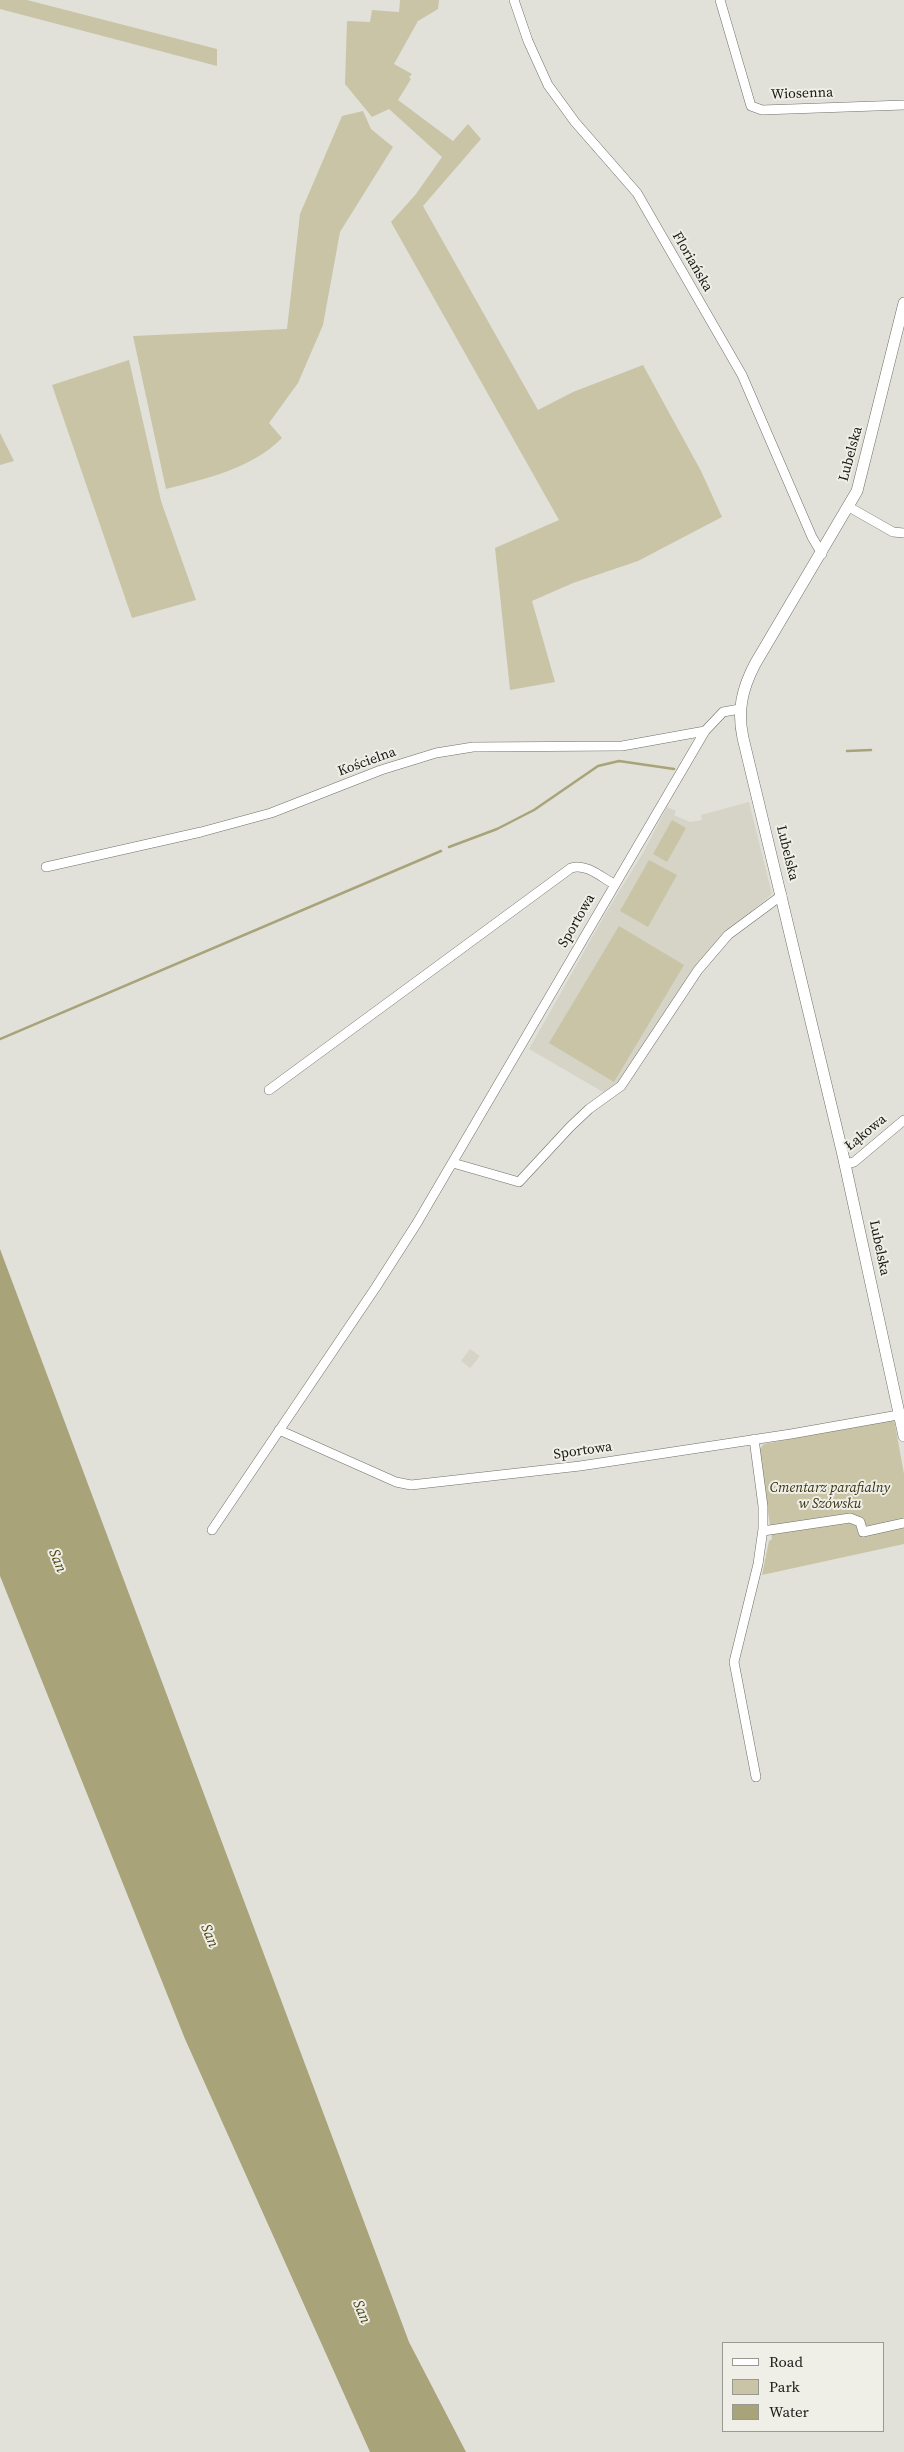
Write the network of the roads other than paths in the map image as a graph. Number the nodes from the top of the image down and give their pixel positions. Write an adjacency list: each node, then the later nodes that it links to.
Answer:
1 (514, 0): 7 (street, Floriańska)
2 (720, 0): 3 (street, Wiosenna)
3 (904, 105)
4 (904, 303): 5 (main road, Lubelska)
5 (849, 507): 6 (street); 7 (main road, Lubelska)
6 (904, 533)
7 (822, 554): 8 (main road, Lubelska)
8 (740, 709): 9 (street, Sportowa); 12 (main road, Lubelska)
9 (705, 731): 10 (street, Kościelna); 11 (street, Sportowa)
10 (46, 867)
11 (614, 884): 13 (street); 15 (street, Sportowa)
12 (782, 895): 15 (street); 16 (main road, Lubelska)
13 (269, 1090)
14 (904, 1120): 16 (street, Łąkowa)
15 (453, 1163): 18 (street, Sportowa)
16 (845, 1164): 17 (main road, Lubelska)
17 (902, 1414): 19 (main road, Lubelska); 20 (street, Sportowa)
18 (279, 1430): 20 (street, Sportowa); 22 (street, Sportowa)
19 (904, 1436)
20 (754, 1439): 23 (street)
21 (904, 1524): 23 (street)
22 (212, 1530)
23 (763, 1531): 24 (street)
24 (756, 1777)

